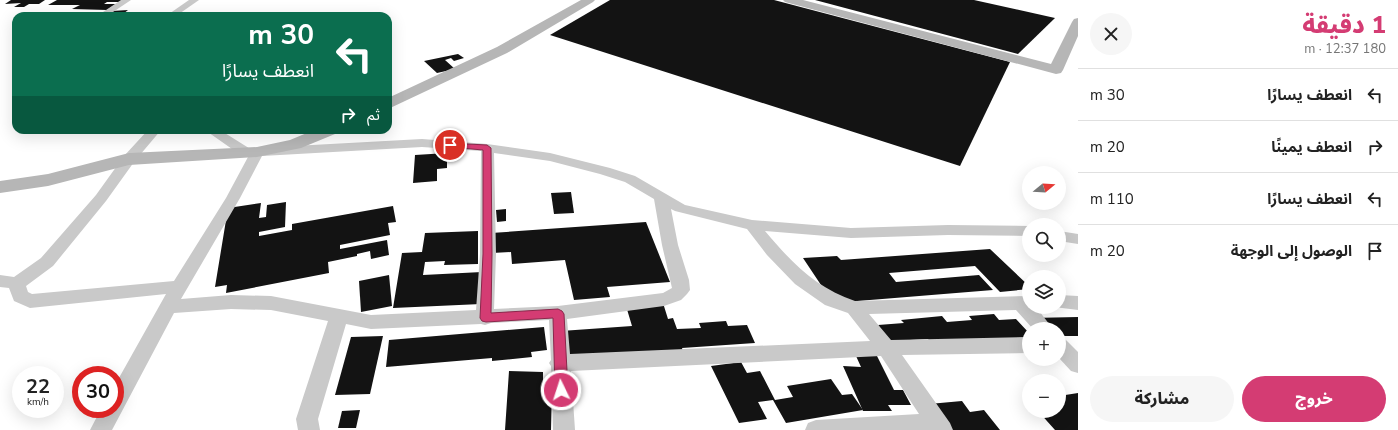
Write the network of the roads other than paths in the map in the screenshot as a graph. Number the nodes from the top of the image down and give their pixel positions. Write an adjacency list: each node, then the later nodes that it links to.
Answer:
1 (127, 0): 5 (street)
2 (195, 0): 6 (street)
3 (589, 0): 8 (street)
4 (789, 0): 7 (street)
5 (108, 12)
6 (176, 12)
7 (1078, 22)
8 (392, 102)
9 (151, 134): 14 (street)
10 (218, 134): 13 (street)
11 (319, 134): 13 (street)
12 (487, 148): 13 (street); 16 (street); 31 (street)
13 (252, 152): 14 (street); 23 (street)
14 (129, 158): 15 (street); 22 (street)
15 (0, 188)
16 (661, 197): 17 (street); 29 (street)
17 (752, 225): 18 (street); 28 (street)
18 (1022, 231)
19 (1066, 237): 20 (street)
20 (1078, 238)
21 (0, 281): 22 (street)
22 (17, 284): 23 (street)
23 (179, 288): 27 (street)
24 (1066, 302): 26 (street)
25 (1022, 303): 28 (street)
26 (1078, 303)
27 (169, 307): 30 (street); 37 (street)
28 (854, 308): 33 (street)
29 (558, 314): 31 (street); 35 (street)
30 (338, 316): 31 (street); 41 (street)
31 (486, 318)
32 (1022, 345): 33 (street)
33 (886, 348): 35 (street); 39 (street)
34 (1066, 352): 36 (street)
35 (560, 362): 42 (street)
36 (1078, 365)
37 (124, 388)
38 (107, 418): 40 (street)
39 (939, 426): 43 (street)
40 (101, 430)
41 (310, 430)
42 (564, 430)
43 (816, 430)

